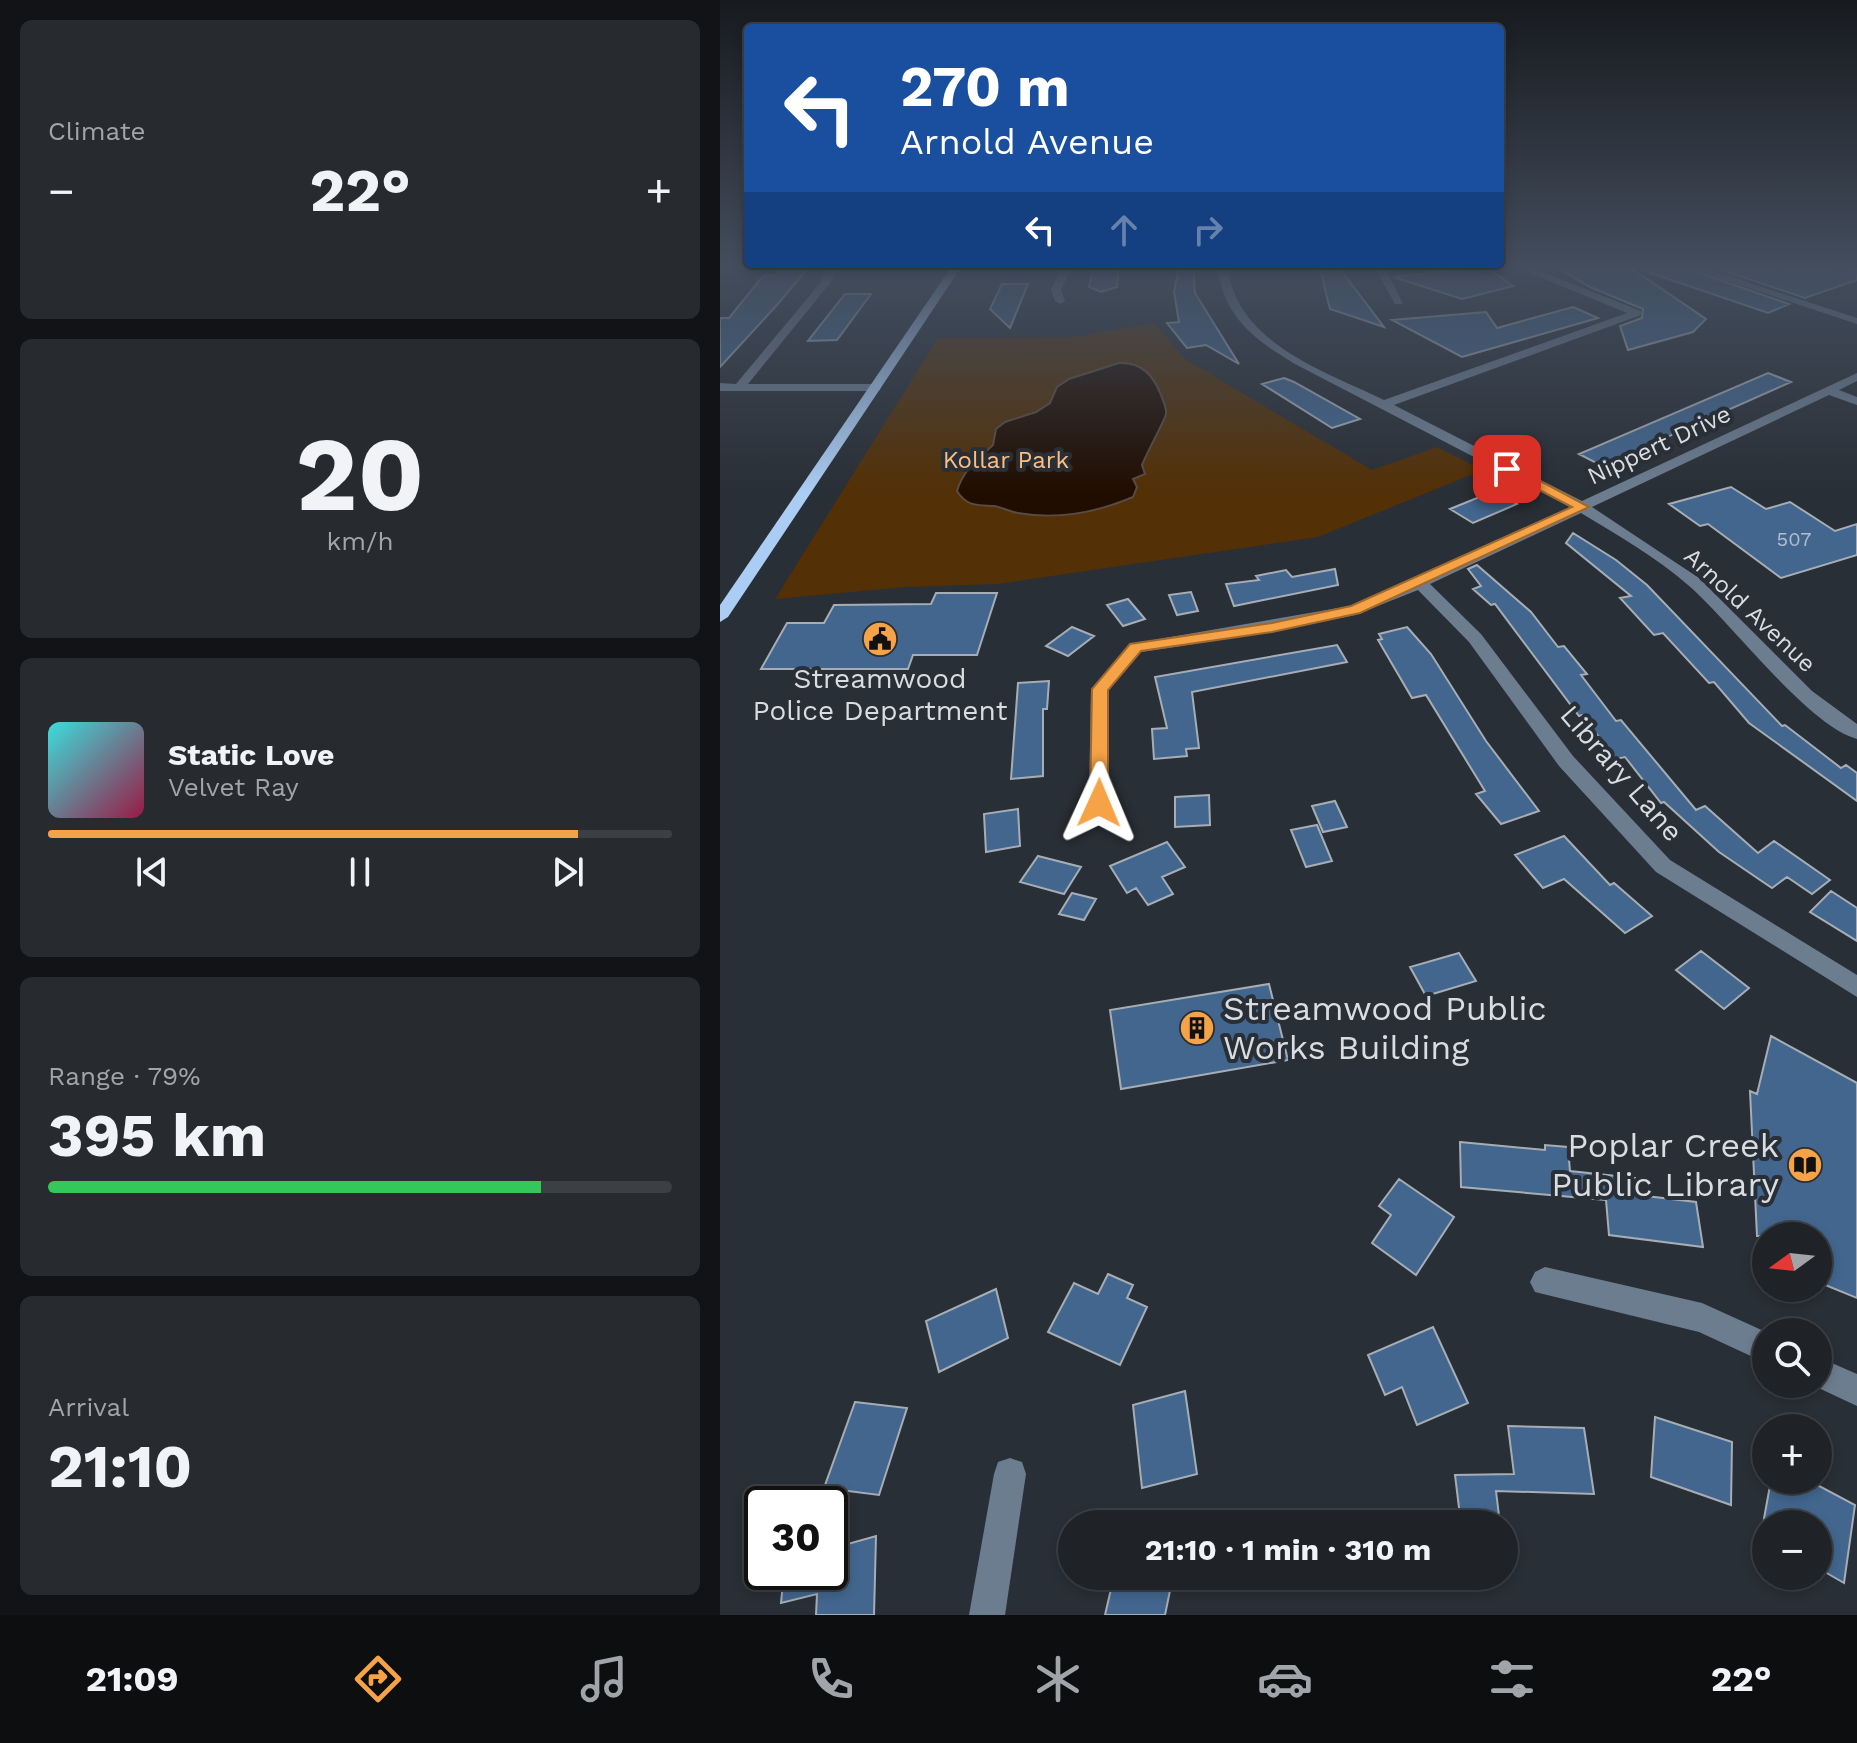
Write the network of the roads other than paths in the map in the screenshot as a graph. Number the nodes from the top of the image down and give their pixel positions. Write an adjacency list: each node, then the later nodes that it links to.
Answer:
1 (777, 341): 7 (street)
2 (906, 341): 8 (main road)
3 (1269, 341): 11 (street, Arnold Avenue)
4 (1558, 341): 11 (street)
5 (1857, 377): 9 (street, Nippert Drive)
6 (720, 387): 7 (street)
7 (739, 387): 8 (street)
8 (875, 388): 14 (main road)
9 (1828, 390): 10 (street); 12 (street, Nippert Drive)
10 (1857, 401)
11 (1382, 405): 12 (street, Arnold Avenue)
12 (1582, 507): 13 (street, Nippert Drive); 15 (street, Arnold Avenue)
13 (1420, 583): 16 (street, Nippert Drive); 17 (street, Library Lane)
14 (720, 617)
15 (1857, 733)
16 (1099, 803)
17 (1857, 987)
18 (1545, 1282): 19 (street)
19 (1752, 1341)
20 (1832, 1378): 21 (street)
21 (1857, 1390)
22 (1010, 1474): 23 (street)
23 (987, 1615)

